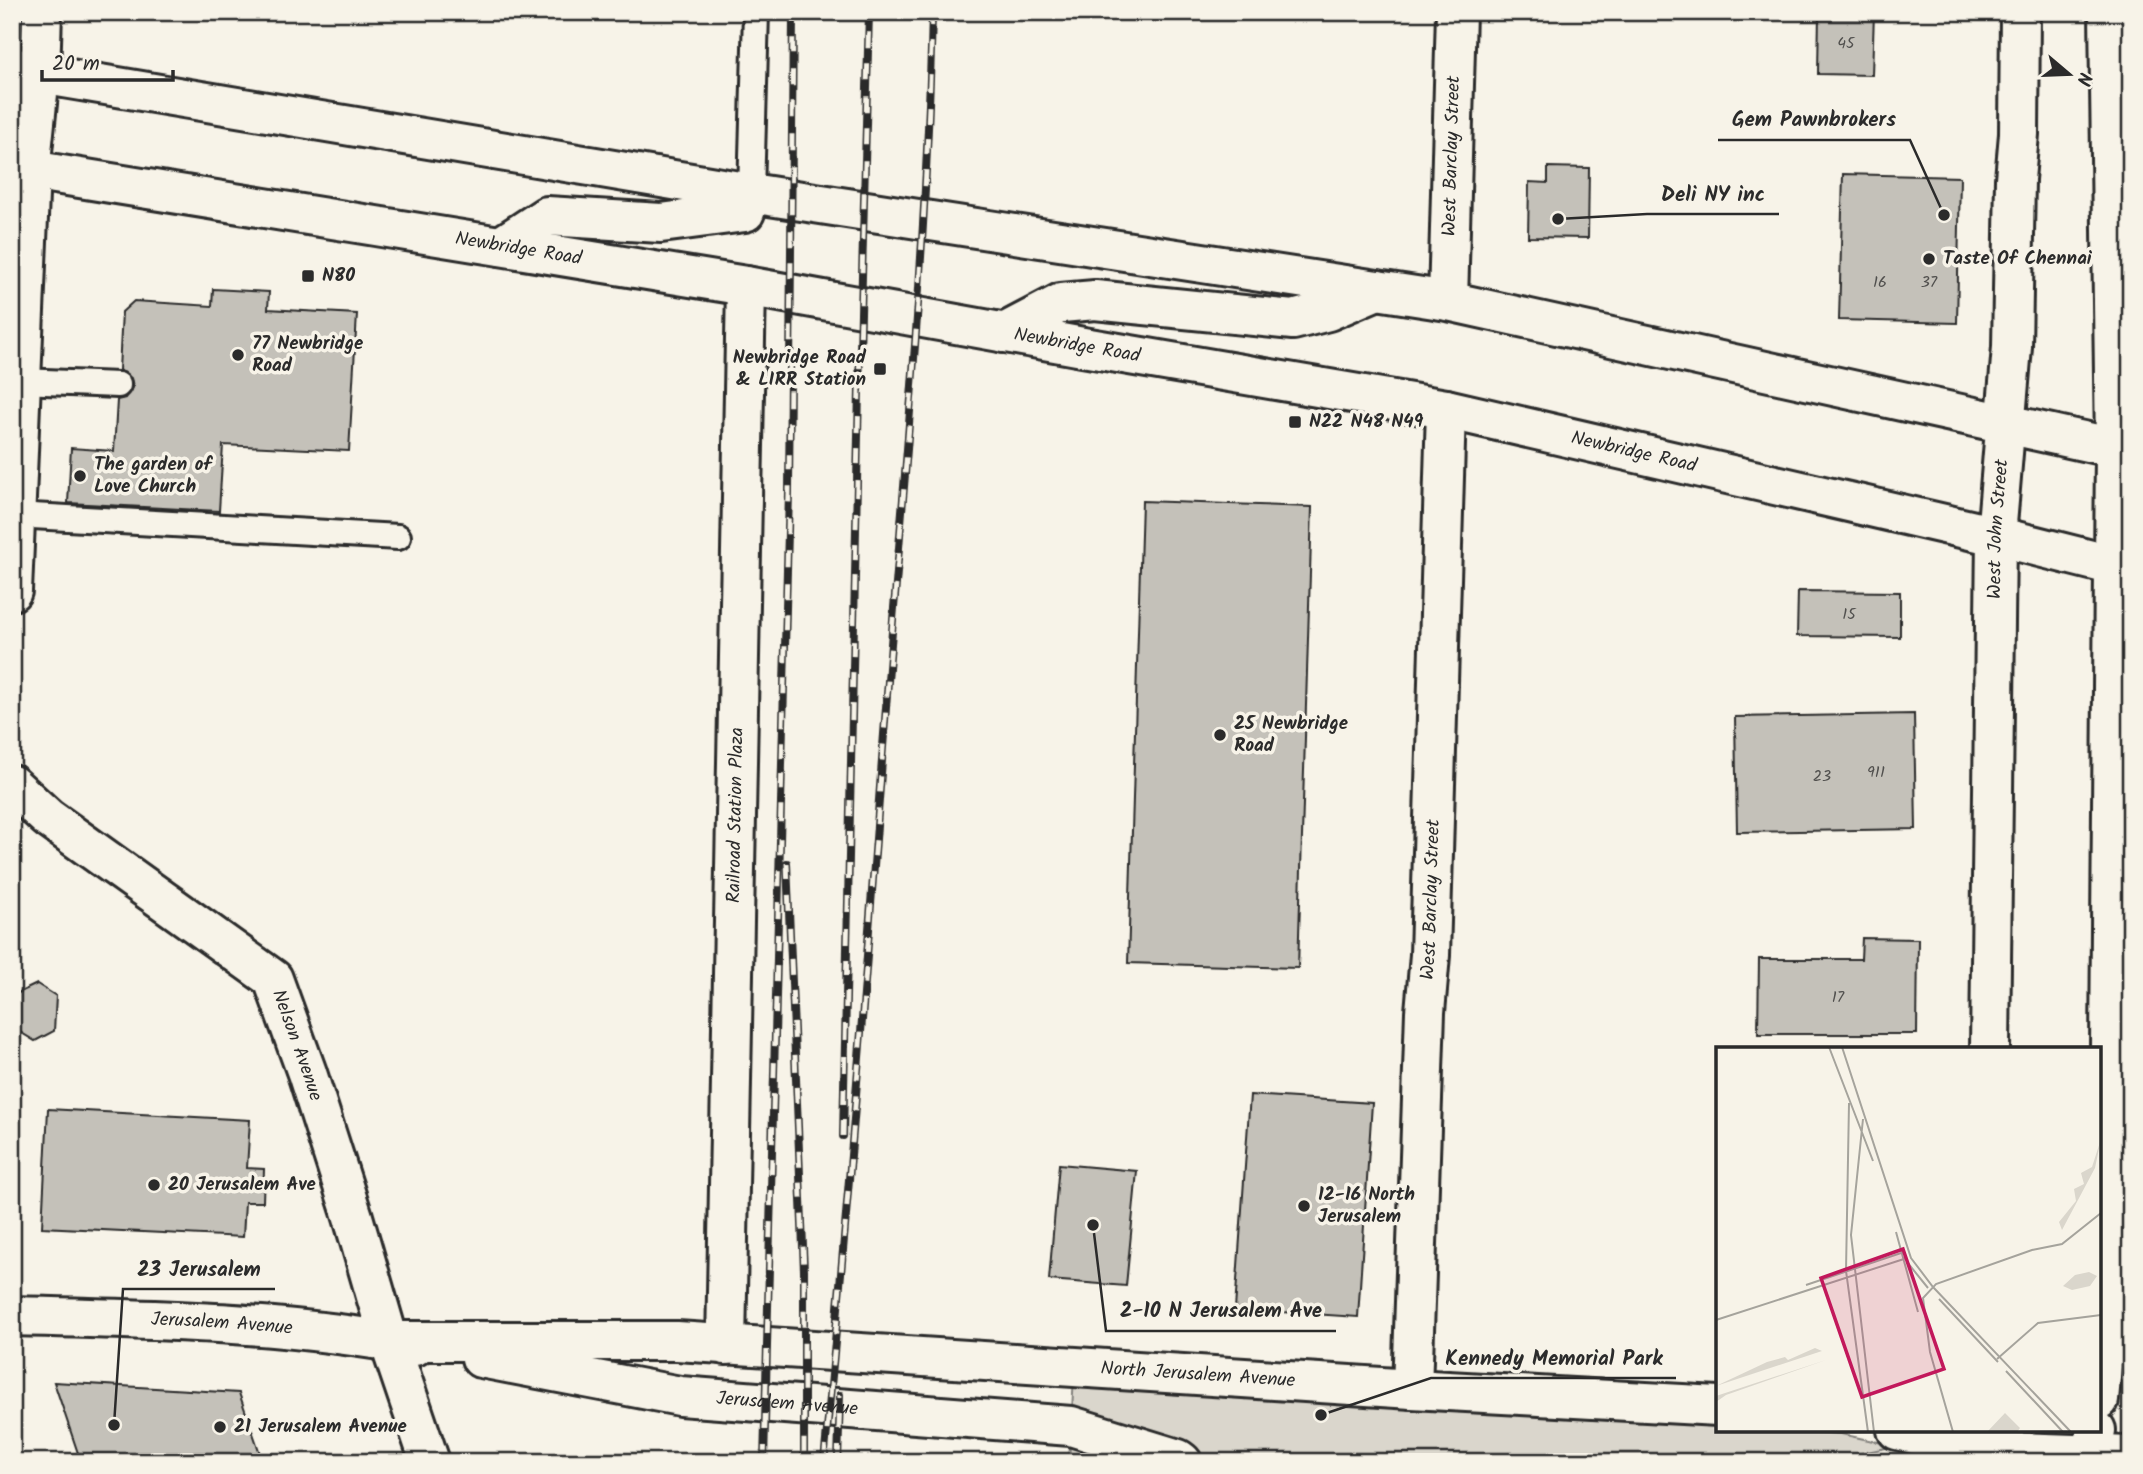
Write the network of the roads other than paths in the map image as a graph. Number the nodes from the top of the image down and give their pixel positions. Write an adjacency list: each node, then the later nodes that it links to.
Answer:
1 (42, 12): 6 (main road)
2 (756, 12): 8 (lane)
3 (1456, 12): 12 (main road, West Barclay Street)
4 (2020, 12): 17 (main road, West John Street)
5 (2109, 12): 18 (main road)
6 (26, 70): 7 (main road); 8 (main road)
7 (21, 169): 9 (main road, Newbridge Road); 14 (main road)
8 (751, 193): 9 (main road); 11 (main road)
9 (502, 246): 10 (main road, Newbridge Road)
10 (746, 286): 13 (main road, Newbridge Road); 32 (main road, Railroad Station Plaza)
11 (1377, 290): 12 (main road); 13 (main road)
12 (1448, 300): 17 (main road)
13 (1004, 333): 16 (main road, Newbridge Road)
14 (21, 381): 15 (lane); 19 (main road)
15 (118, 385)
16 (1446, 409): 20 (main road, Newbridge Road); 34 (main road, West Barclay Street)
17 (2005, 423): 18 (main road); 20 (main road, West John Street)
18 (2123, 450): 22 (main road)
19 (16, 515): 21 (lane); 23 (main road)
20 (1996, 536): 22 (main road, Newbridge Road); 26 (main road, West John Street)
21 (398, 537)
22 (2122, 568): 25 (main road)
23 (12, 591)
24 (12, 785): 30 (main road, Nelson Avenue)
25 (2121, 925): 27 (main road)
26 (1990, 1047)
27 (2121, 1050): 28 (main road)
28 (2122, 1233): 33 (main road)
29 (12, 1316): 30 (main road, Jerusalem Avenue)
30 (389, 1341): 31 (main road, Jerusalem Avenue); 40 (main road, Nelson Avenue); 41 (main road, Jerusalem Avenue)
31 (677, 1341): 32 (main road, North Jerusalem Avenue)
32 (726, 1345): 34 (main road, North Jerusalem Avenue)
33 (2101, 1385)
34 (1412, 1389): 35 (main road, North Jerusalem Avenue)
35 (1716, 1406)
36 (1906, 1432): 37 (main road)
37 (1982, 1448): 38 (main road); 42 (main road)
38 (2094, 1449): 39 (main road)
39 (2131, 1456)
40 (430, 1462)
41 (1182, 1462)
42 (1939, 1462)

